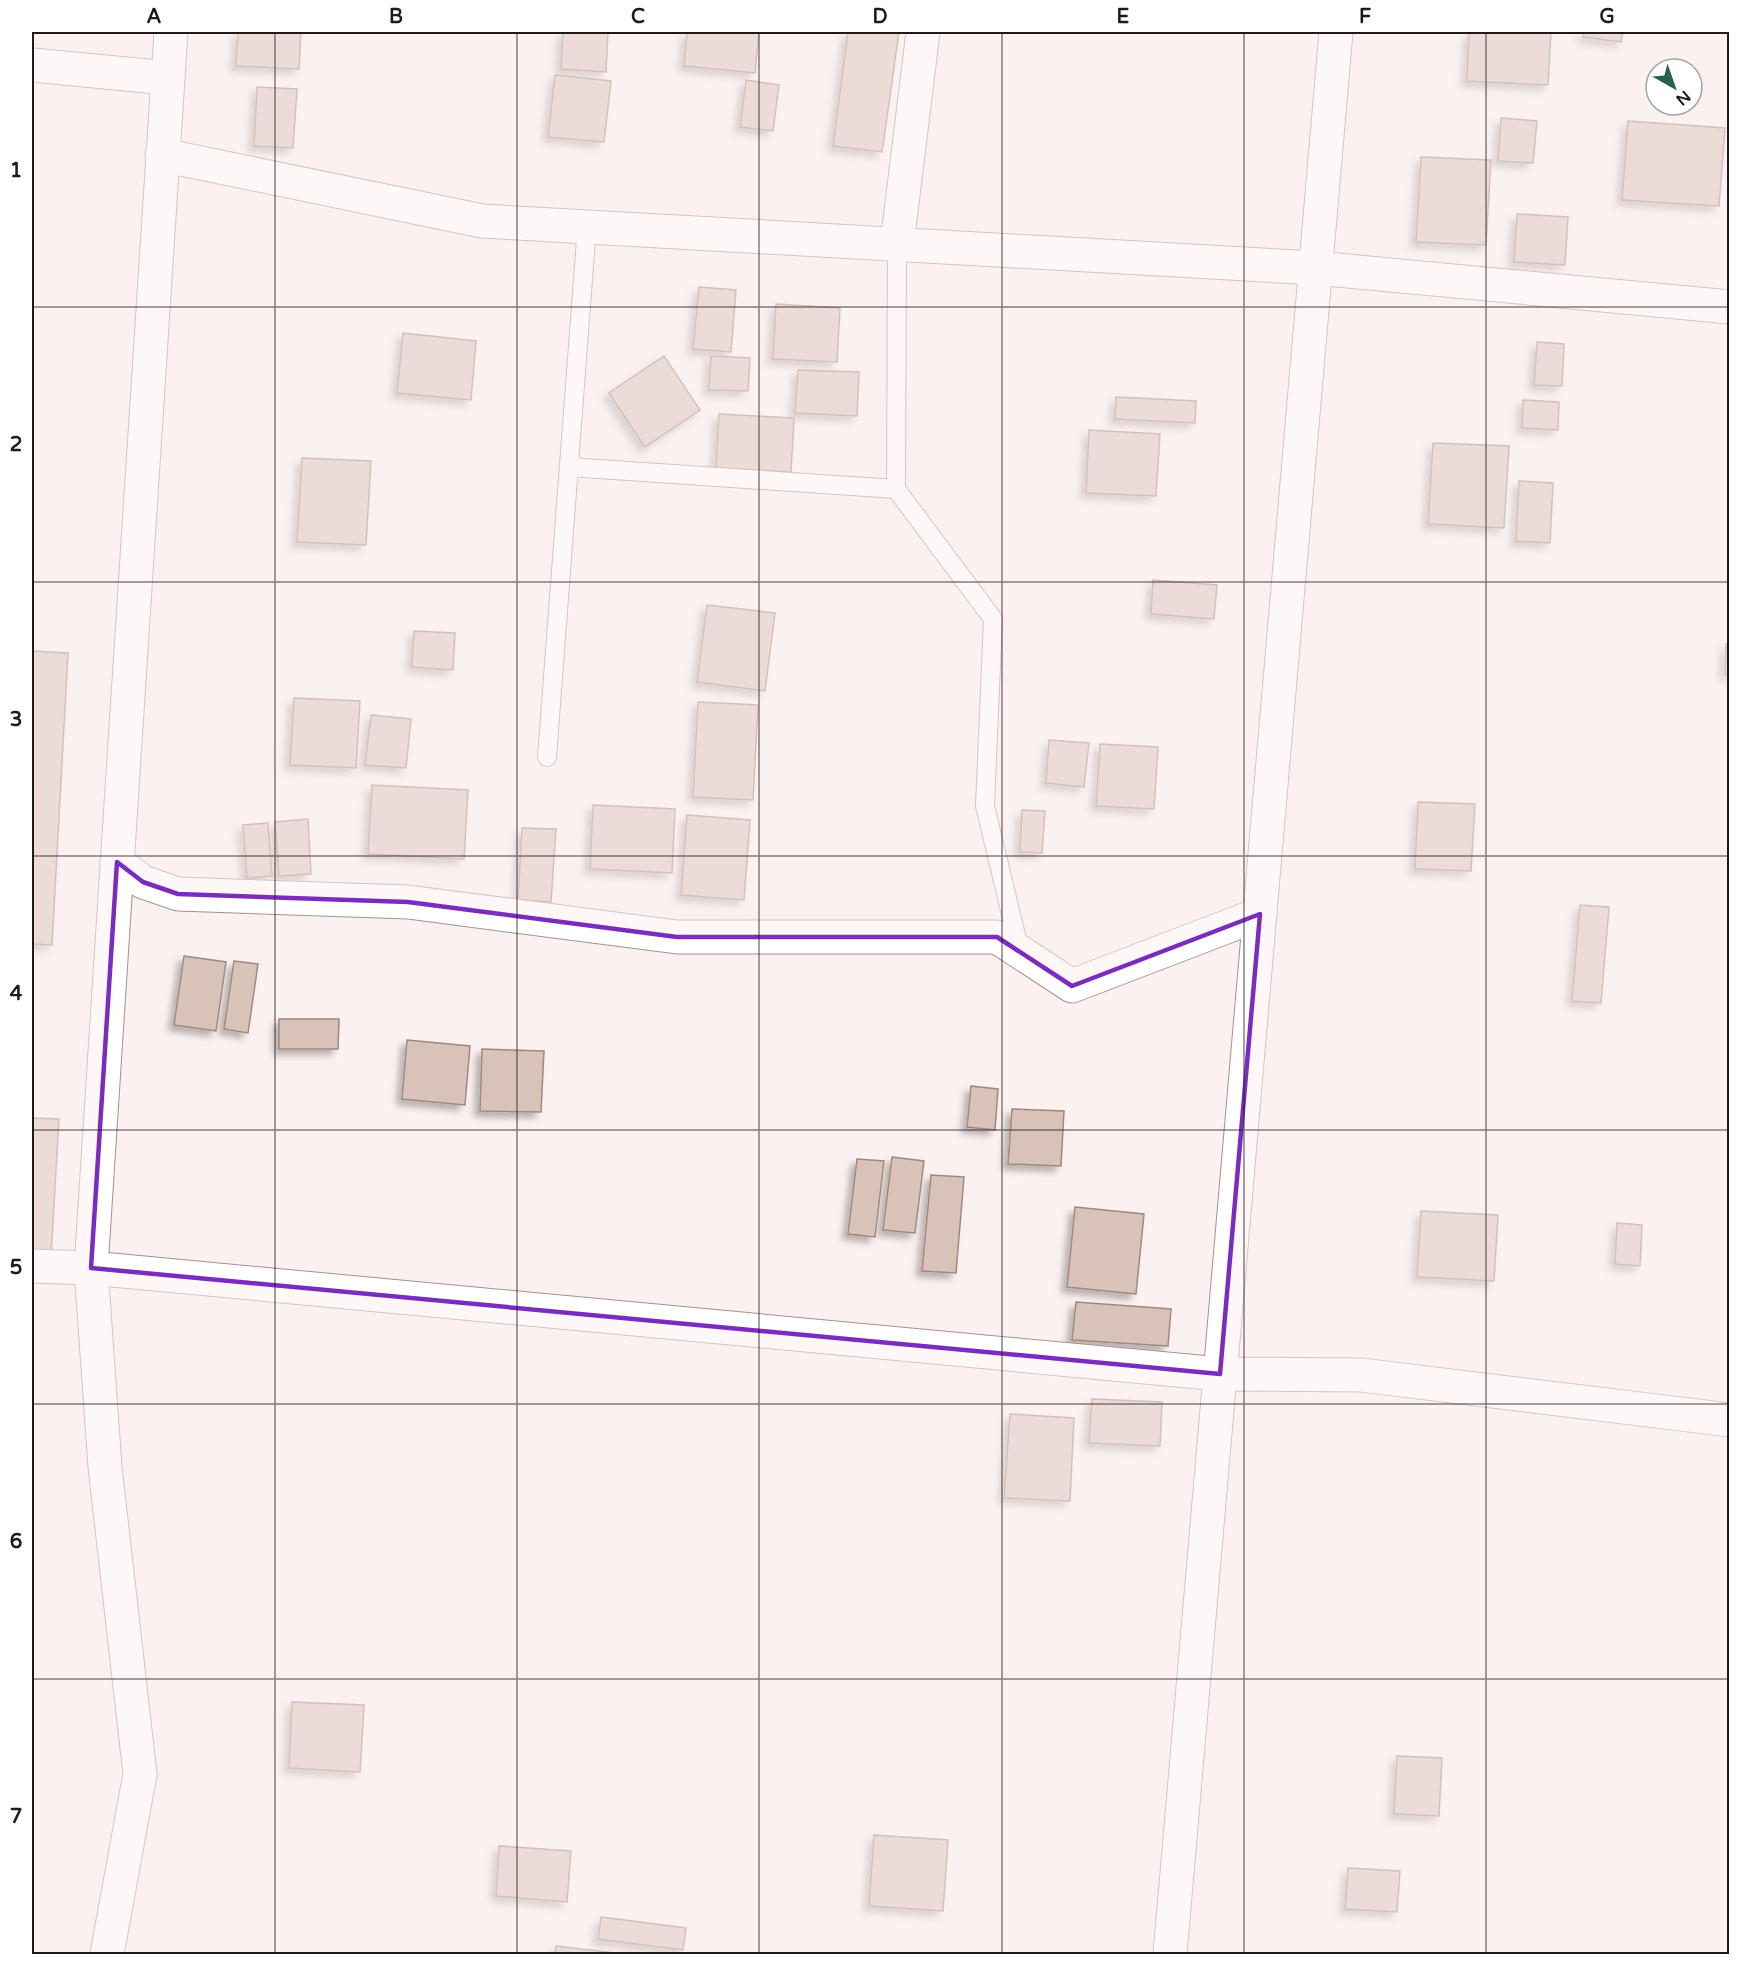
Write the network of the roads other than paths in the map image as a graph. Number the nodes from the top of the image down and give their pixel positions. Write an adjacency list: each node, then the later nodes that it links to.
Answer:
1 (171, 32): 5 (street)
2 (923, 32): 8 (street)
3 (1336, 32): 9 (street)
4 (32, 65): 5 (street)
5 (168, 78): 6 (street)
6 (162, 155): 7 (street); 14 (street)
7 (587, 226): 8 (street); 11 (lane)
8 (897, 244): 9 (street); 12 (lane)
9 (1316, 268): 10 (street); 15 (street)
10 (1730, 307)
11 (569, 467): 12 (lane); 13 (lane)
12 (896, 489): 16 (lane)
13 (547, 757)
14 (117, 862): 16 (street); 18 (street)
15 (1260, 914): 16 (street); 20 (street)
16 (1020, 952)
17 (32, 1266): 18 (street)
18 (79, 1268): 19 (street); 20 (street); 22 (street)
19 (32, 1285)
20 (1220, 1374): 21 (street); 23 (street)
21 (1730, 1420)
22 (107, 1954)
23 (1170, 1954)

